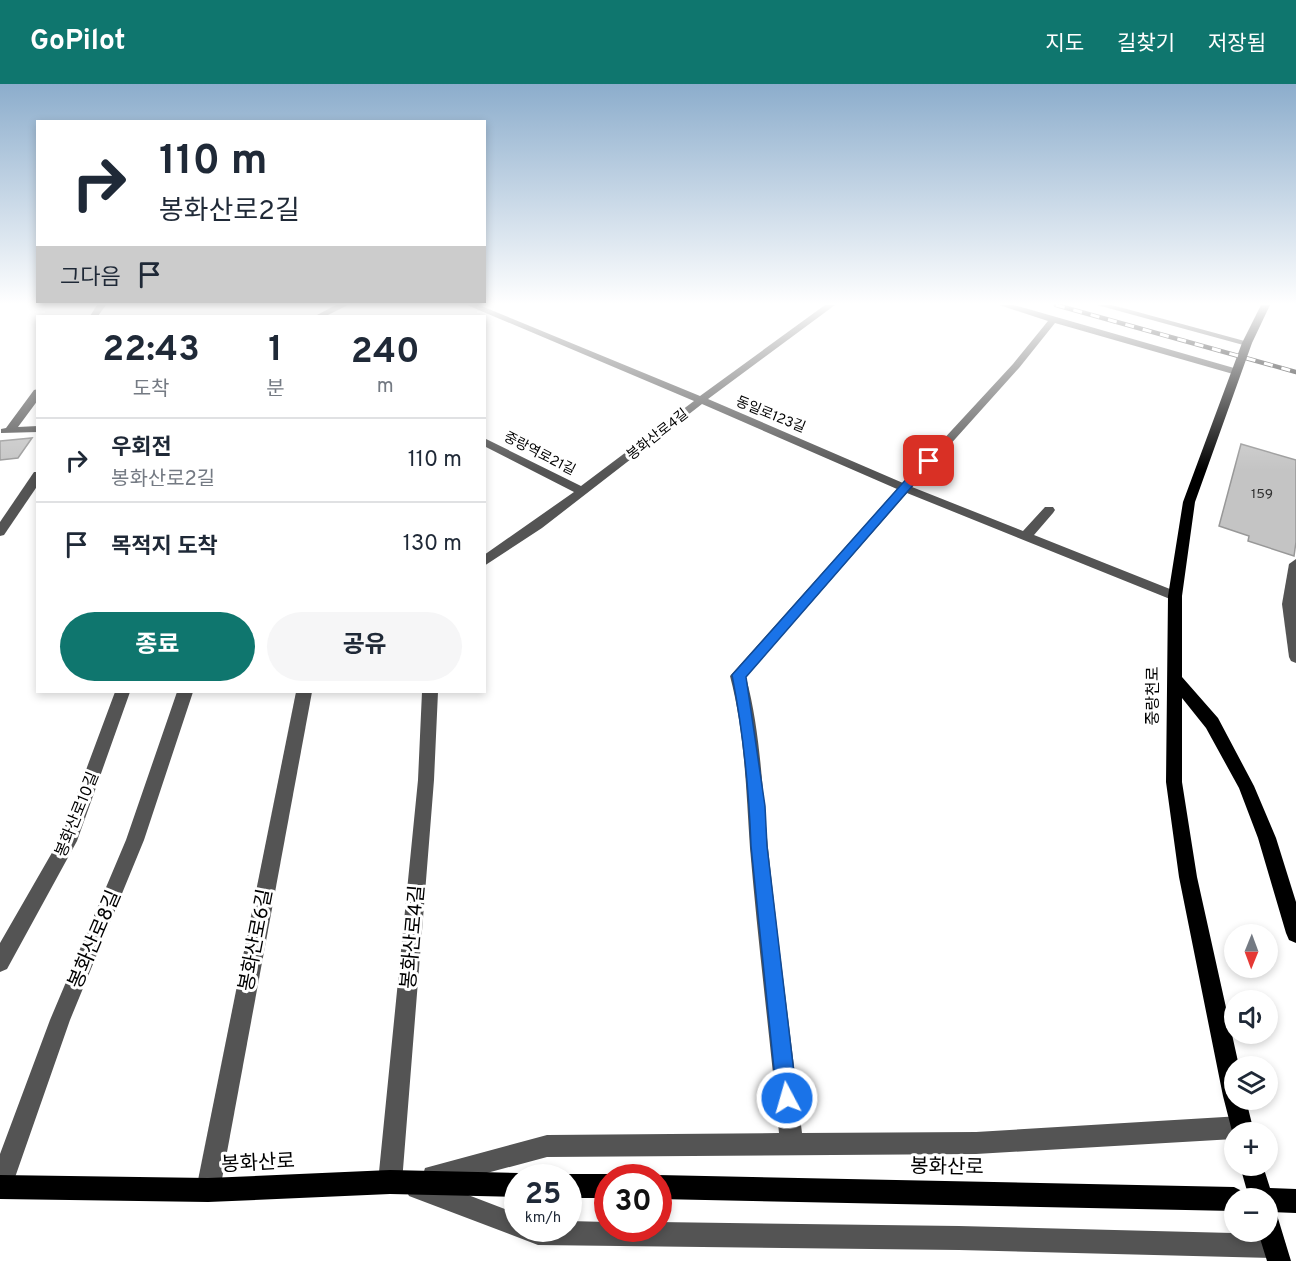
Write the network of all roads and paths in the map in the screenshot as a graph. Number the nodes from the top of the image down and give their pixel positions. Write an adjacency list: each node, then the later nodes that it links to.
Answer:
1 (604, 360): 8 (street, 동일로123길)
2 (756, 360): 8 (street, 봉화산로4길)
3 (1020, 360): 13 (street)
4 (1194, 360): 6 (street)
5 (1241, 360): 6 (main road, 중랑천로)
6 (1237, 372): 20 (main road, 중랑천로)
7 (36, 394): 10 (street)
8 (701, 400): 13 (street, 동일로123길); 14 (street, 봉화산로4길)
9 (36, 429): 10 (street)
10 (5, 431)
11 (486, 442): 14 (street, 중랑역로21길)
12 (36, 478): 16 (street)
13 (904, 488): 17 (street, 동일로123길); 31 (street)
14 (582, 491): 18 (street, 봉화산로4길)
15 (1049, 510): 17 (street)
16 (0, 532)
17 (1026, 536): 20 (street, 동일로123길)
18 (486, 561)
19 (1296, 564): 21 (street)
20 (1175, 596): 22 (main road, 중랑천로)
21 (1296, 657)
22 (1175, 679): 27 (main road); 29 (main road, 중랑천로)
23 (122, 693): 28 (street, 봉화산로10길)
24 (185, 693): 34 (street, 봉화산로8길)
25 (304, 693): 36 (street, 봉화산로6길)
26 (430, 693): 32 (street, 봉화산로4길)
27 (1296, 933)
28 (0, 962)
29 (1226, 1056)
30 (1224, 1131): 31 (street)
31 (792, 1144): 32 (street)
32 (398, 1183): 33 (main road, 봉화산로); 36 (main road, 봉화산로); 40 (street)
33 (504, 1185)
34 (0, 1187): 36 (main road, 봉화산로)
35 (672, 1187): 37 (main road, 봉화산로)
36 (208, 1190)
37 (1224, 1199)
38 (1278, 1200): 39 (main road)
39 (1296, 1201)
40 (504, 1221)
41 (582, 1234): 42 (street)
42 (1273, 1244)

